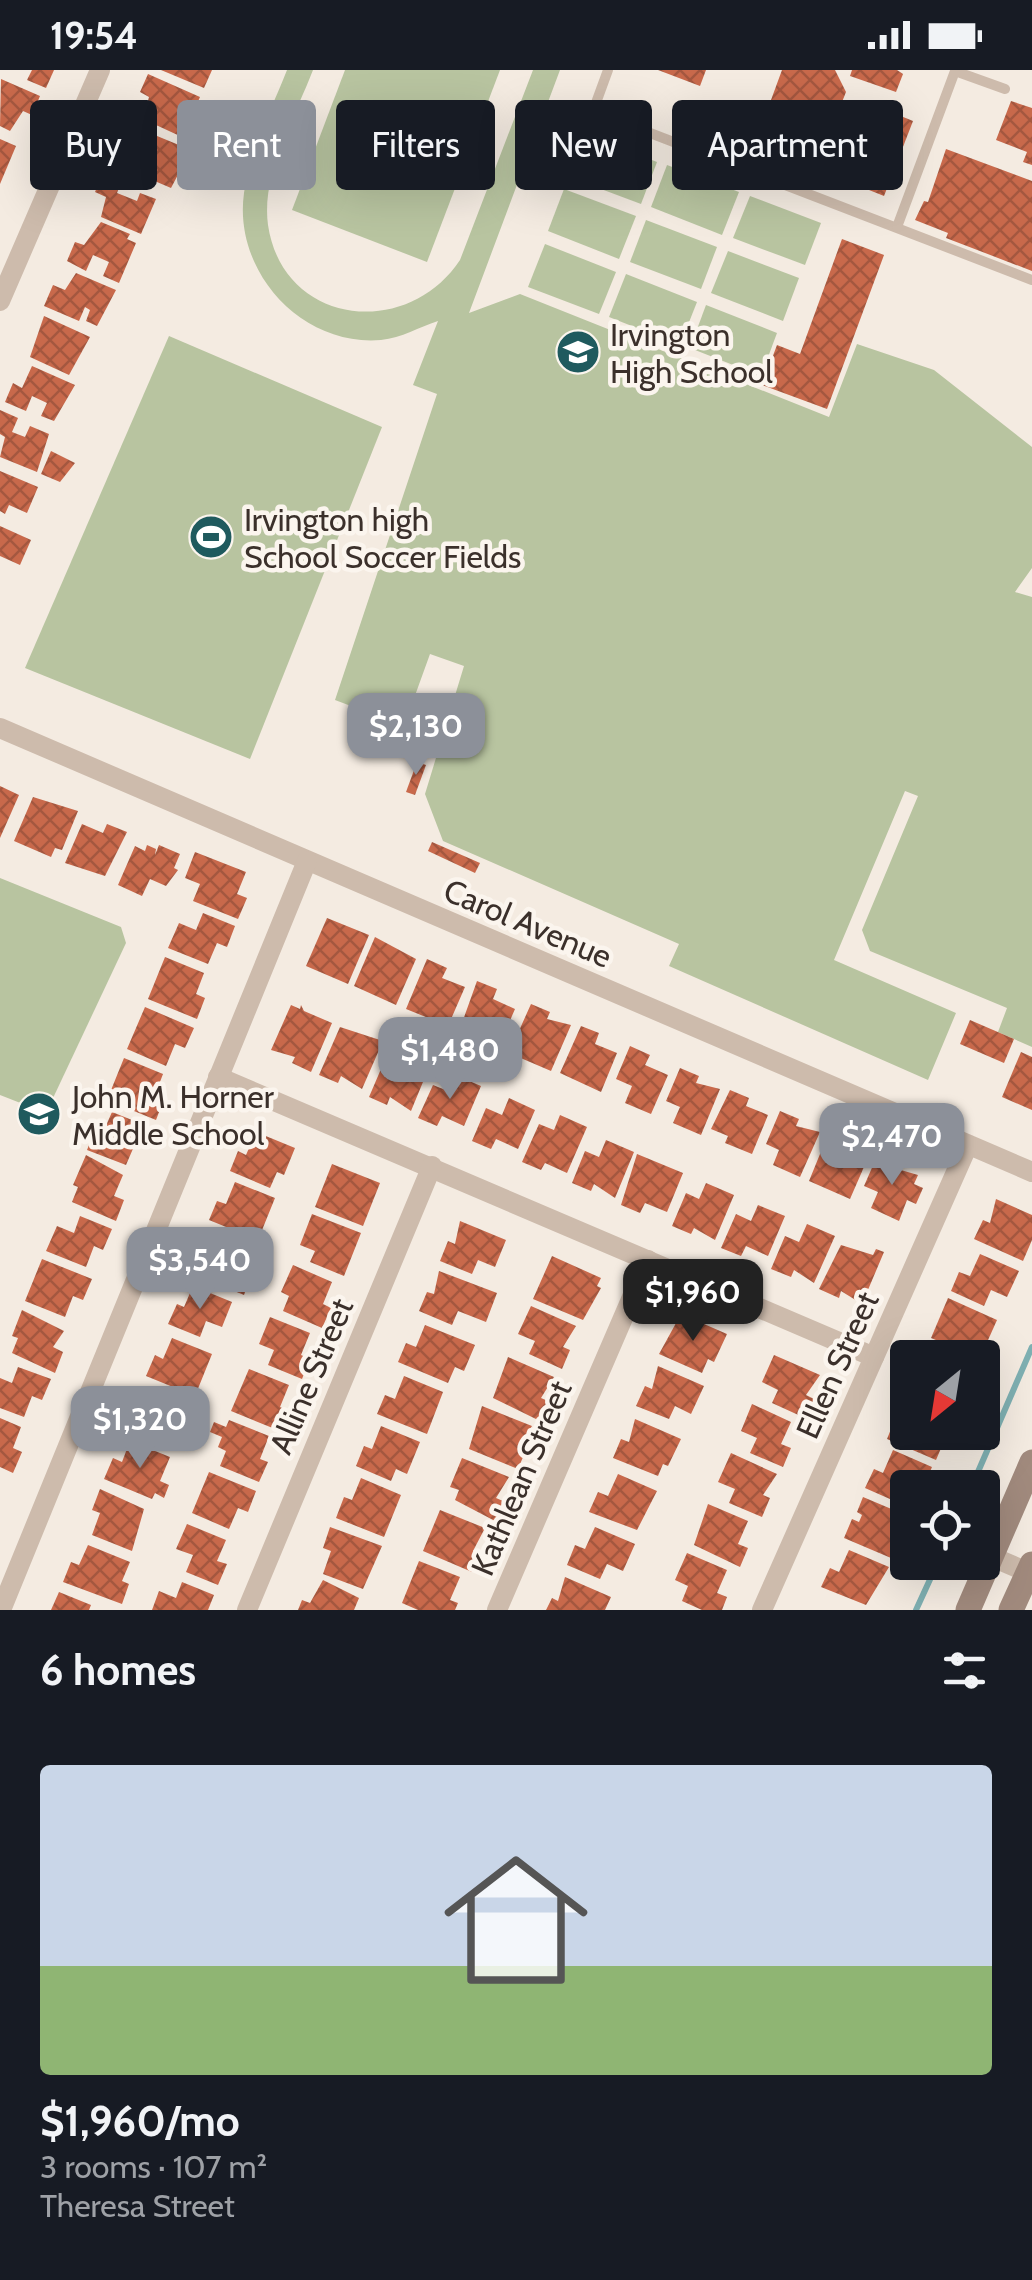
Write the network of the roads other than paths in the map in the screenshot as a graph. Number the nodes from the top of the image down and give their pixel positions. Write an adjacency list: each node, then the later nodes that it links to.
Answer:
1 (100, 70): 6 (street)
2 (608, 70): 4 (lane)
3 (1005, 89): 4 (lane)
4 (897, 227): 5 (lane)
5 (1032, 280)
6 (0, 301)
7 (0, 728): 8 (street, Carol Avenue)
8 (307, 861): 9 (street); 10 (street, Carol Avenue)
9 (218, 1077): 11 (street); 20 (street)
10 (968, 1146): 12 (street, Carol Avenue); 14 (street, Ellen Street)
11 (432, 1166): 13 (street); 21 (street, Alline Street)
12 (1032, 1172)
13 (648, 1260): 14 (street); 22 (street, Kathlean Street)
14 (874, 1357): 23 (street, Ellen Street)
15 (1032, 1462): 16 (main road)
16 (1000, 1534)
17 (1000, 1559): 18 (street)
18 (1031, 1570): 25 (main road)
19 (980, 1580): 24 (main road)
20 (1, 1610)
21 (247, 1610)
22 (498, 1610)
23 (762, 1610)
24 (968, 1610)
25 (1012, 1610)

